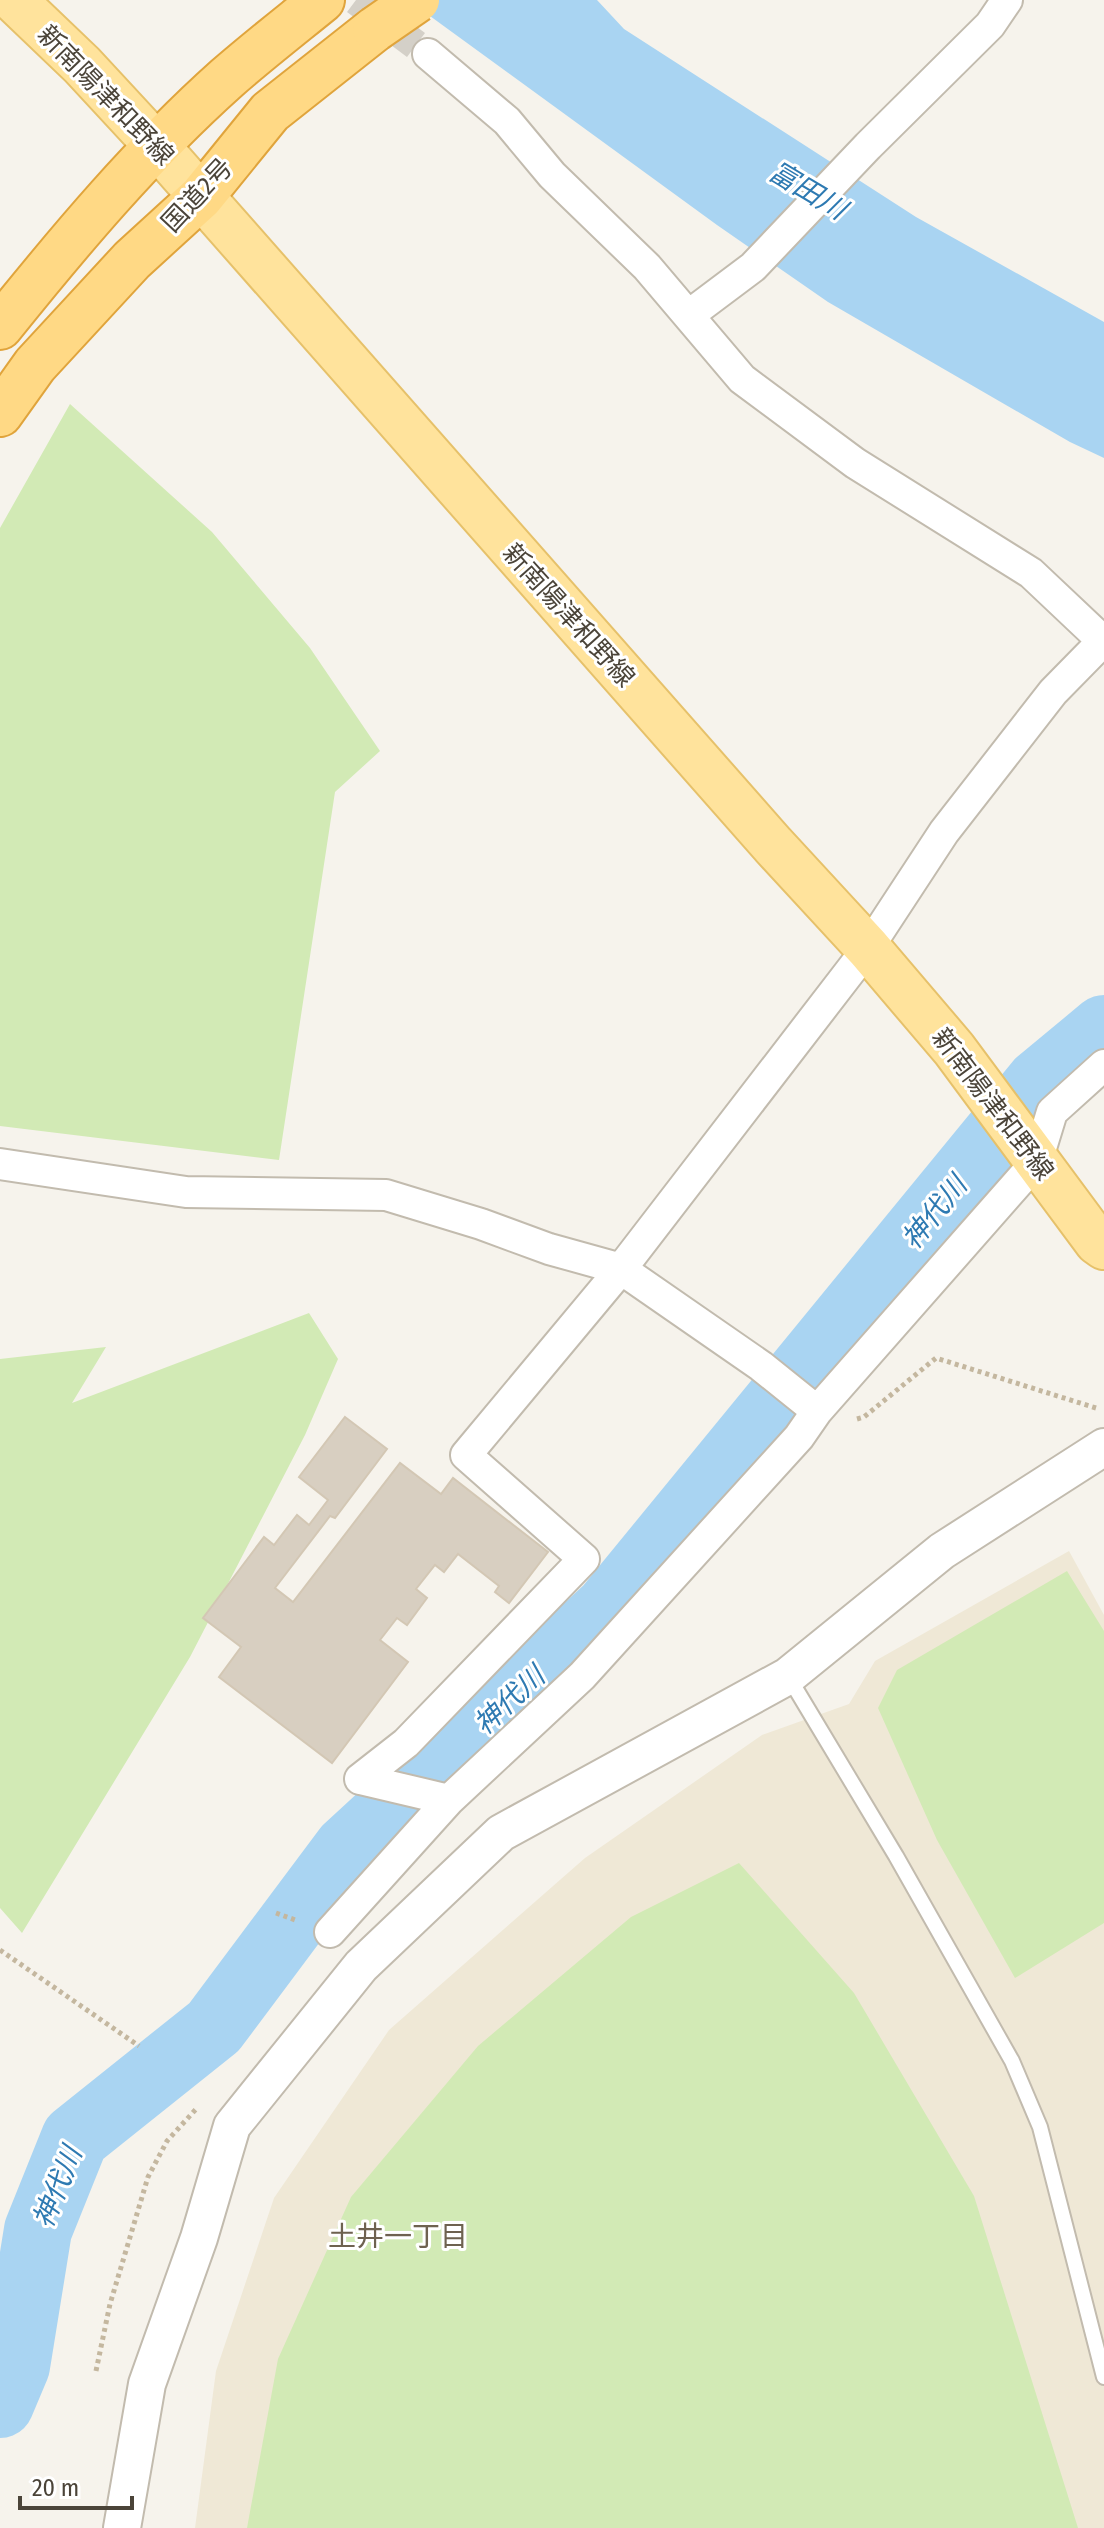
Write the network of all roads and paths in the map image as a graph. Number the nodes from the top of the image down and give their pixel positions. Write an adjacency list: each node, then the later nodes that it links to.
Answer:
1 (14, 0): 6 (main road, 新南陽津和野線)
2 (322, 0): 6 (highway)
3 (417, 0): 7 (highway, 国道2号, bridge)
4 (1007, 0): 8 (street)
5 (428, 54): 8 (street)
6 (157, 146): 7 (main road, 新南陽津和野線); 9 (highway)
7 (201, 197): 10 (highway, 国道2号); 12 (main road, 新南陽津和野線)
8 (689, 315): 11 (street)
9 (0, 327)
10 (0, 414)
11 (1103, 641): 12 (street)
12 (868, 948): 14 (main road, 新南陽津和野線); 17 (street)
13 (1104, 1065): 14 (street)
14 (1029, 1150): 16 (main road, 新南陽津和野線); 19 (street)
15 (0, 1164): 17 (street)
16 (1104, 1247)
17 (621, 1269): 19 (street); 23 (street)
18 (1096, 1408): 20 (path)
19 (817, 1411): 20 (street)
20 (799, 1437): 23 (street)
21 (1104, 1447): 22 (street)
22 (788, 1676): 29 (lane); 30 (street)
23 (449, 1800): 24 (street)
24 (330, 1932)
25 (0, 1950): 26 (path)
26 (139, 2046)
27 (207, 2097): 28 (path)
28 (96, 2371)
29 (1104, 2377)
30 (122, 2528)

